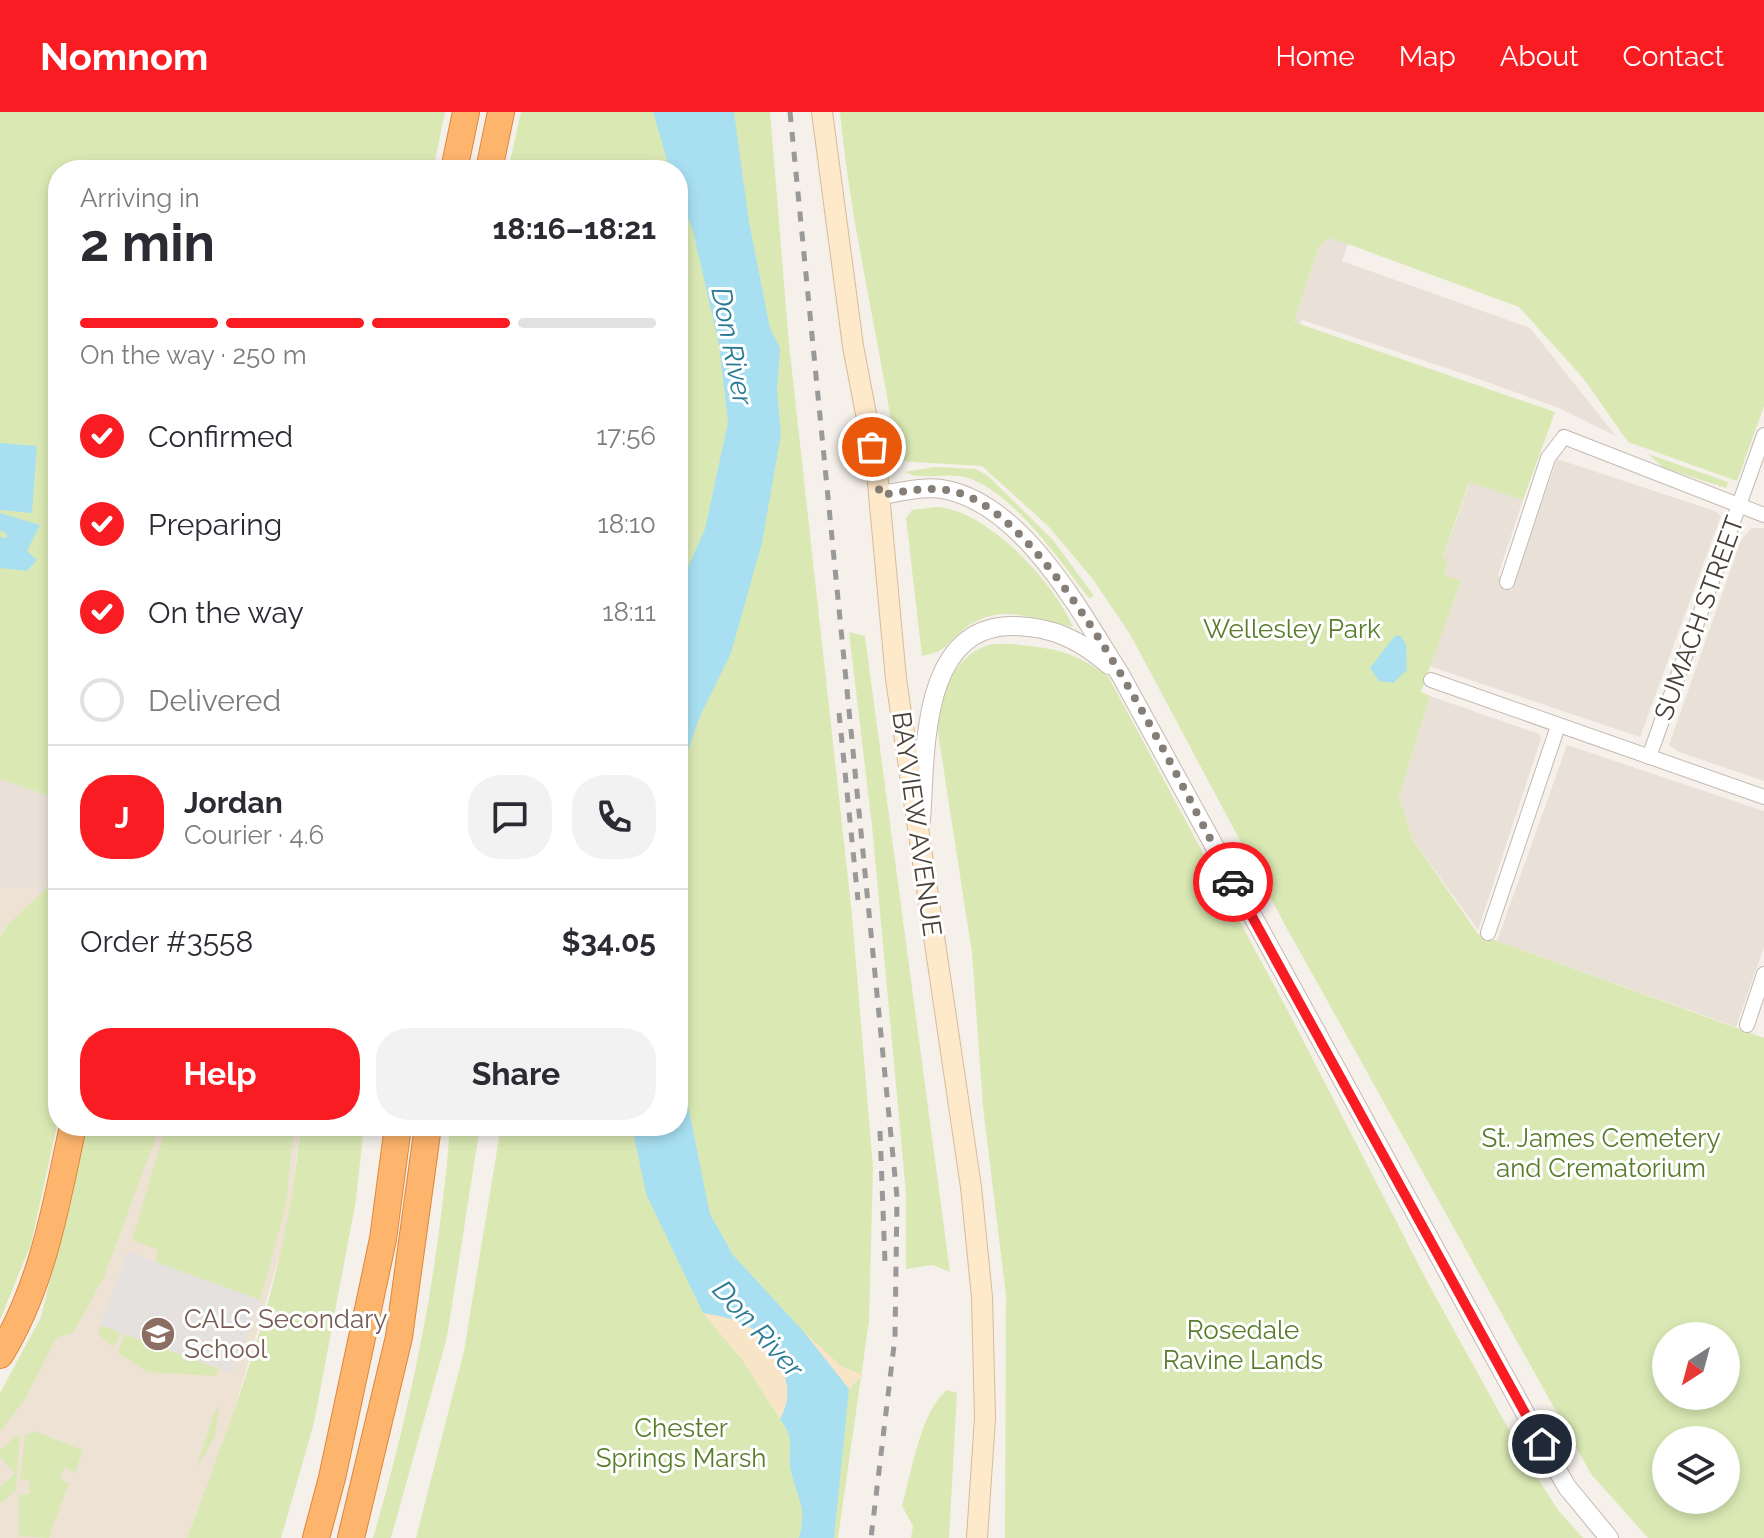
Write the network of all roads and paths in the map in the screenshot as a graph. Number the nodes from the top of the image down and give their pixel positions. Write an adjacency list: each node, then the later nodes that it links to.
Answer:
1 (466, 112): 4 (highway)
2 (501, 112): 5 (highway)
3 (822, 112): 7 (main road, BAYVIEW AVENUE)
4 (456, 160)
5 (491, 160)
6 (1764, 435): 8 (street, SUMACH STREET)
7 (880, 495): 11 (street); 16 (main road, BAYVIEW AVENUE)
8 (1739, 505): 9 (street); 10 (street); 14 (street, SUMACH STREET)
9 (1764, 515)
10 (1507, 582)
11 (1120, 674): 16 (street); 29 (street)
12 (1431, 680): 13 (street)
13 (1558, 726): 14 (street); 17 (street)
14 (1649, 757): 15 (street)
15 (1764, 797)
16 (920, 846): 28 (main road, BAYVIEW AVENUE)
17 (1488, 933)
18 (1764, 974): 19 (street)
19 (1747, 1025)
20 (71, 1136): 25 (highway)
21 (383, 1136): 24 (highway)
22 (397, 1136): 24 (highway)
23 (427, 1136): 27 (highway)
24 (393, 1177): 26 (highway)
25 (0, 1355)
26 (316, 1538)
27 (351, 1538)
28 (977, 1538)
29 (1609, 1538)

